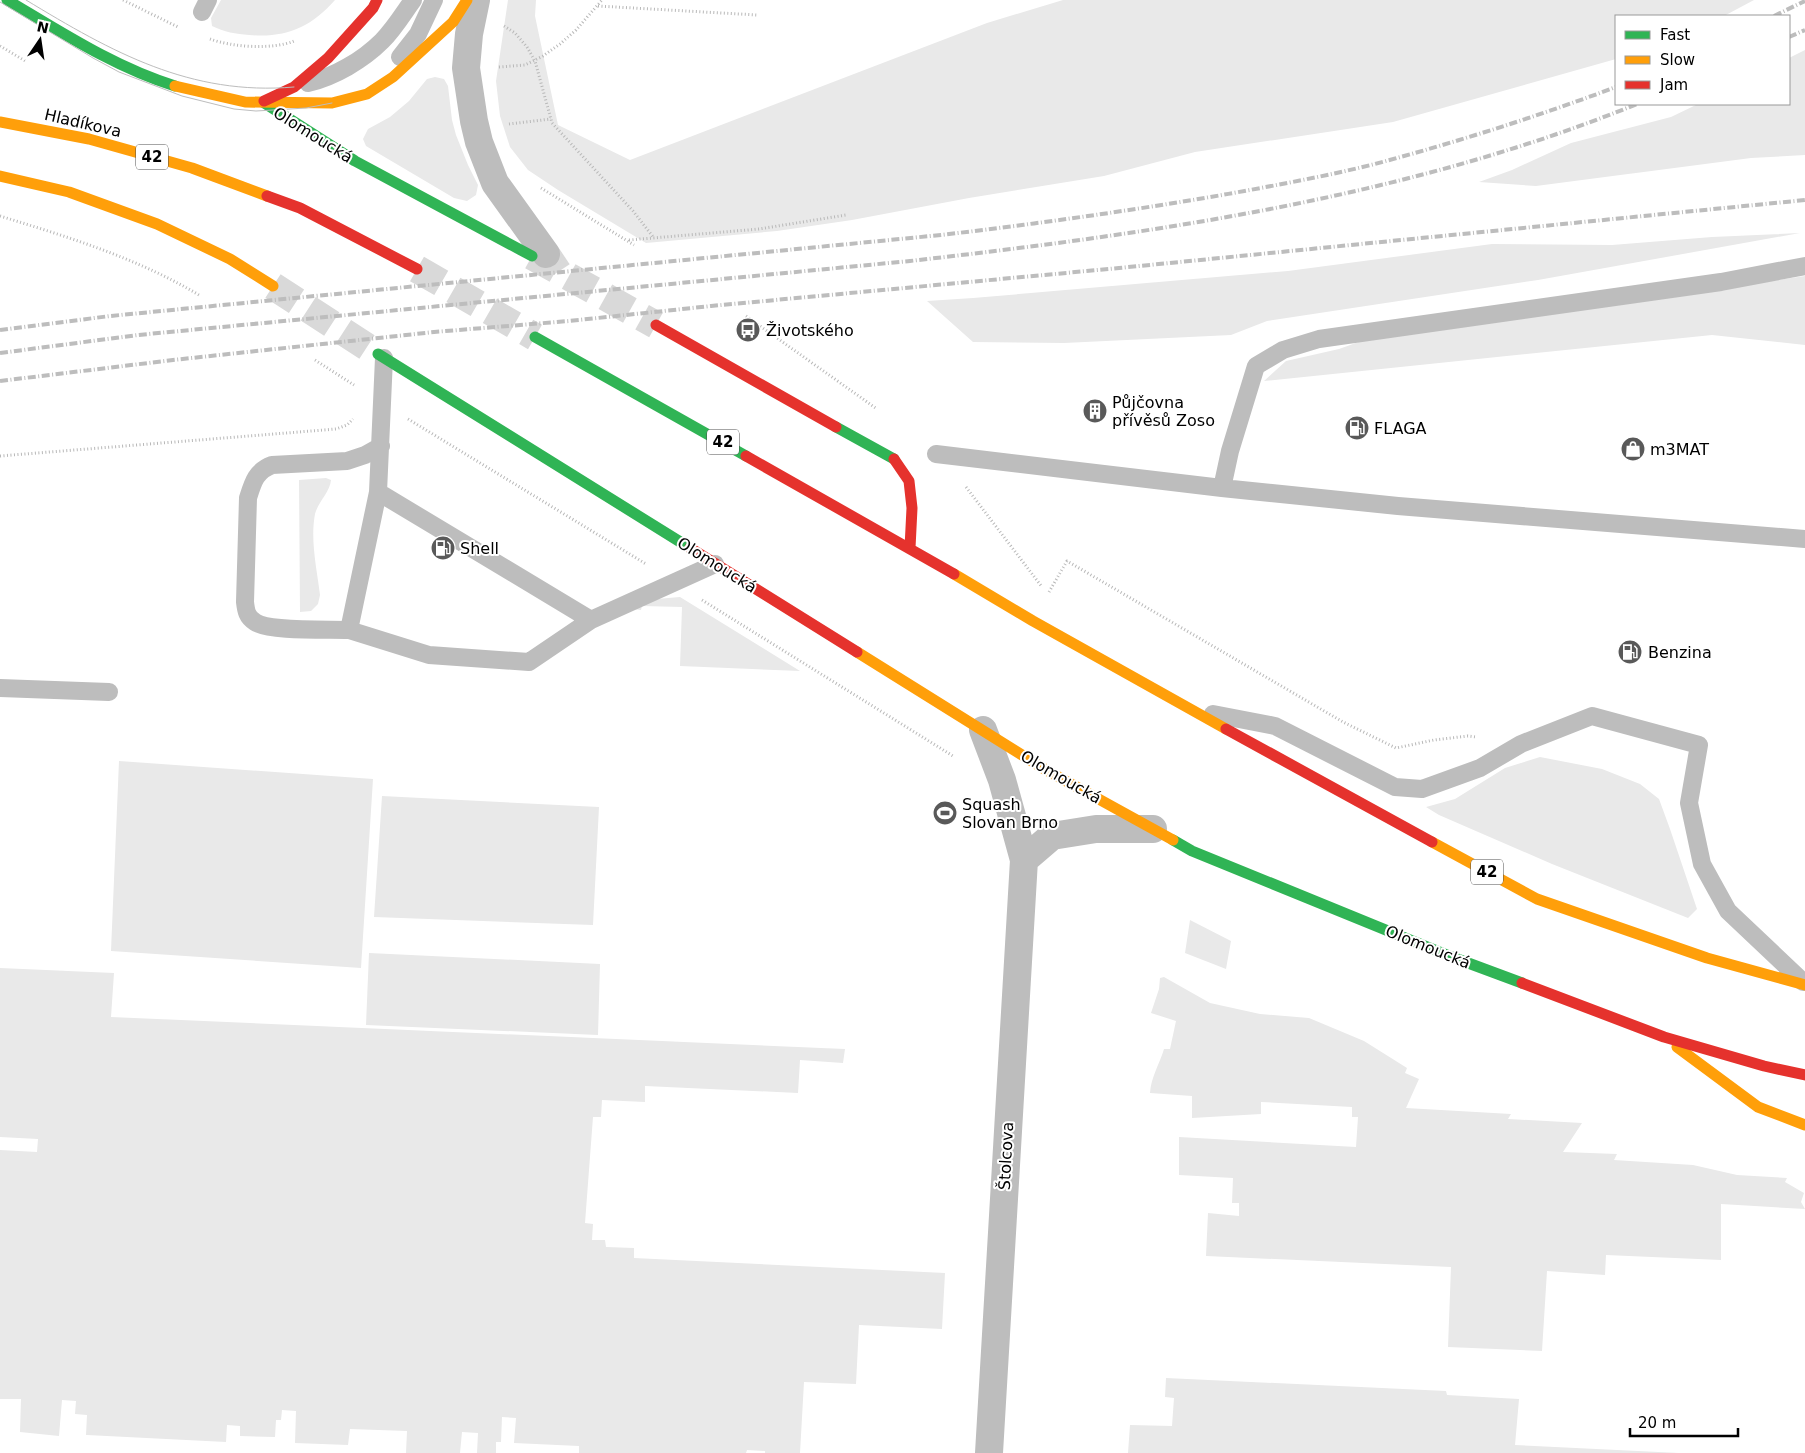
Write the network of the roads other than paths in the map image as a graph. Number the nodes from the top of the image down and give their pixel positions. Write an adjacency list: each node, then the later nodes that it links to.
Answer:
1 (7, 0): 8 (main road, Olomoucká)
2 (377, 0): 7 (main road)
3 (413, 0): 7 (lane)
4 (434, 0): 9 (lane)
5 (467, 0): 9 (main road)
6 (476, 0): 12 (street, Olomoucká)
7 (294, 86): 8 (main road)
8 (263, 102): 9 (main road); 12 (main road, Olomoucká)
9 (332, 103)
10 (0, 122): 14 (main road, Hladíkova / 42)
11 (0, 176): 15 (main road)
12 (539, 255)
13 (1805, 266): 21 (lane)
14 (417, 270)
15 (273, 286)
16 (656, 325): 24 (main road)
17 (535, 337): 24 (main road, 42)
18 (381, 356): 19 (lane); 25 (main road, Olomoucká)
19 (381, 446): 22 (lane); 27 (lane)
20 (936, 454): 21 (lane)
21 (1222, 488): 23 (lane)
22 (378, 492): 26 (lane); 27 (lane)
23 (1805, 540)
24 (910, 548): 30 (main road, 42)
25 (715, 564): 26 (lane); 31 (main road, Olomoucká)
26 (591, 620): 27 (lane)
27 (349, 630)
28 (0, 688): 29 (lane)
29 (109, 692)
30 (1190, 709): 34 (main road, 42); 34 (lane)
31 (983, 730): 32 (main road, Olomoucká); 33 (street, Štolcova)
32 (1153, 829): 33 (street); 35 (main road, Olomoucká)
33 (1024, 860): 38 (street, Štolcova)
34 (1805, 985)
35 (1664, 1037): 36 (main road, Olomoucká); 37 (main road)
36 (1805, 1075)
37 (1805, 1125)
38 (988, 1453)

